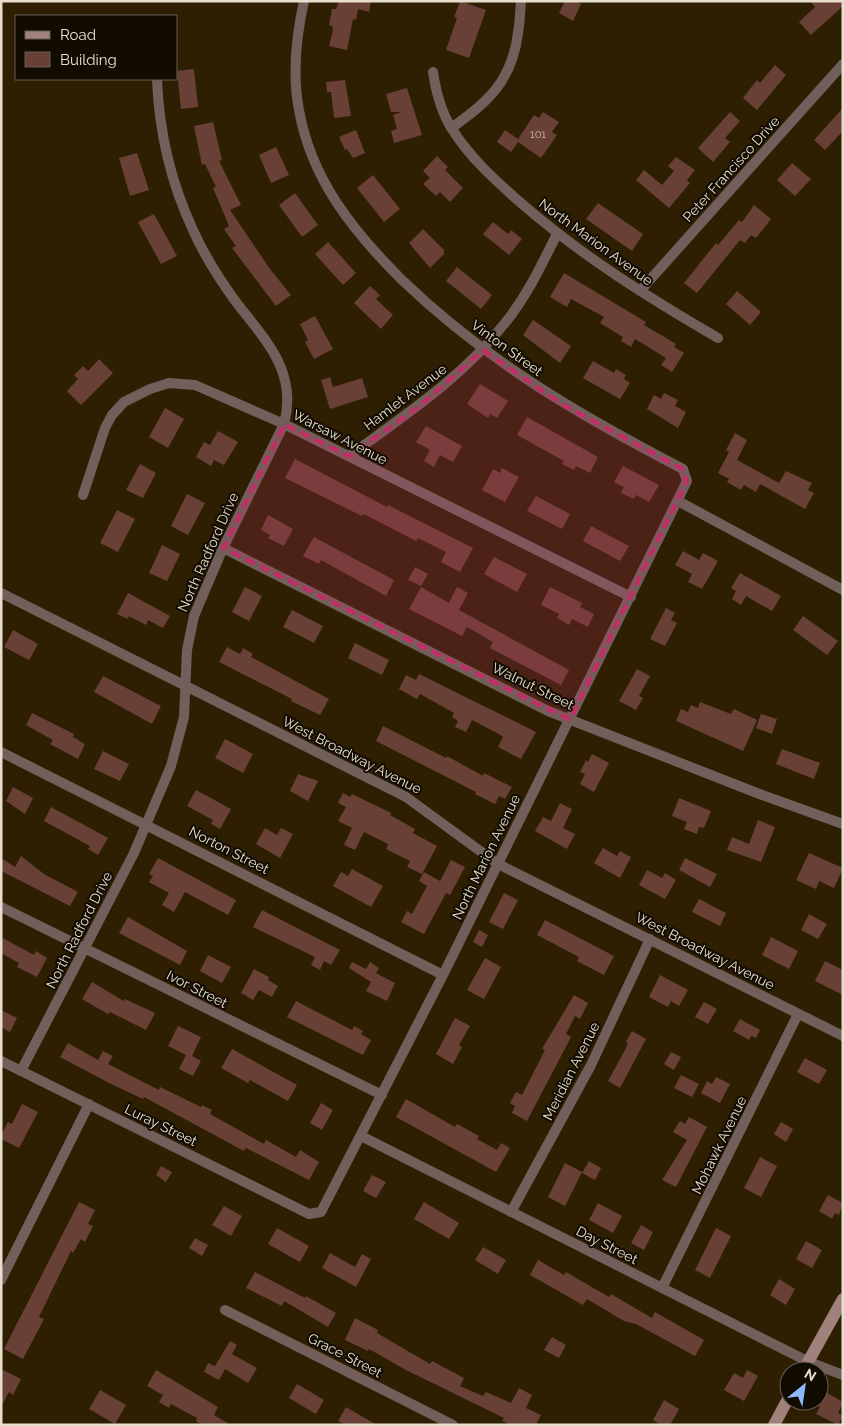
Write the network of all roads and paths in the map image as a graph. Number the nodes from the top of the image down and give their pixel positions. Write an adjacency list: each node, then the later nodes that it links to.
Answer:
1 (304, 1): 10 (street, Vinton Street)
2 (521, 1): 6 (street)
3 (843, 64): 8 (street, Peter Francisco Drive)
4 (433, 72): 6 (street, North Marion Avenue)
5 (157, 80): 11 (street, North Radford Drive)
6 (451, 128): 7 (street, North Marion Avenue)
7 (557, 234): 8 (street, North Marion Avenue); 10 (street, Hamlet Avenue)
8 (640, 291): 9 (street, North Marion Avenue)
9 (718, 338)
10 (483, 350): 12 (street, Hamlet Avenue); 14 (street, Vinton Street)
11 (284, 424): 12 (street, Warsaw Avenue); 13 (street, Warsaw Avenue); 15 (street, North Radford Drive)
12 (349, 456): 18 (street, Warsaw Avenue)
13 (83, 495)
14 (678, 501): 16 (street); 18 (street, North Marion Avenue)
15 (223, 548): 19 (street, North Radford Drive); 20 (street, Walnut Street)
16 (843, 590)
17 (1, 593): 19 (street, West Broadway Avenue)
18 (631, 597): 20 (street, North Marion Avenue)
19 (186, 686): 23 (street, North Radford Drive); 24 (street, West Broadway Avenue)
20 (570, 720): 22 (street, Walnut Street); 24 (street, North Marion Avenue)
21 (1, 752): 23 (street, Norton Street)
22 (843, 824)
23 (146, 825): 27 (street, North Radford Drive); 28 (street, Norton Street)
24 (498, 864): 26 (street, West Broadway Avenue); 28 (street, North Marion Avenue)
25 (1, 907): 27 (street, Ivor Street)
26 (650, 939): 29 (street, West Broadway Avenue); 36 (street, Meridian Avenue)
27 (85, 948): 32 (street, North Radford Drive); 33 (street, Ivor Street)
28 (443, 974): 33 (street, North Marion Avenue)
29 (798, 1014): 30 (street, West Broadway Avenue); 39 (street, Mohawk Avenue)
30 (843, 1036)
31 (1, 1061): 32 (street, Luray Street)
32 (22, 1071): 34 (street, Luray Street)
33 (382, 1095): 35 (street, North Marion Avenue)
34 (88, 1104): 37 (street, Luray Street); 38 (street)
35 (361, 1136): 36 (street, Day Street); 37 (street, North Marion Avenue)
36 (511, 1212): 39 (street, Day Street)
37 (309, 1214)
38 (1, 1280)
39 (662, 1288): 42 (street, Day Street)
40 (843, 1299): 43 (main road)
41 (225, 1310): 47 (street, Grace Street)
42 (797, 1361)
43 (809, 1361)
44 (829, 1372): 45 (street, Day Street)
45 (843, 1375)
46 (782, 1411): 48 (main road)
47 (452, 1425)
48 (774, 1425)

